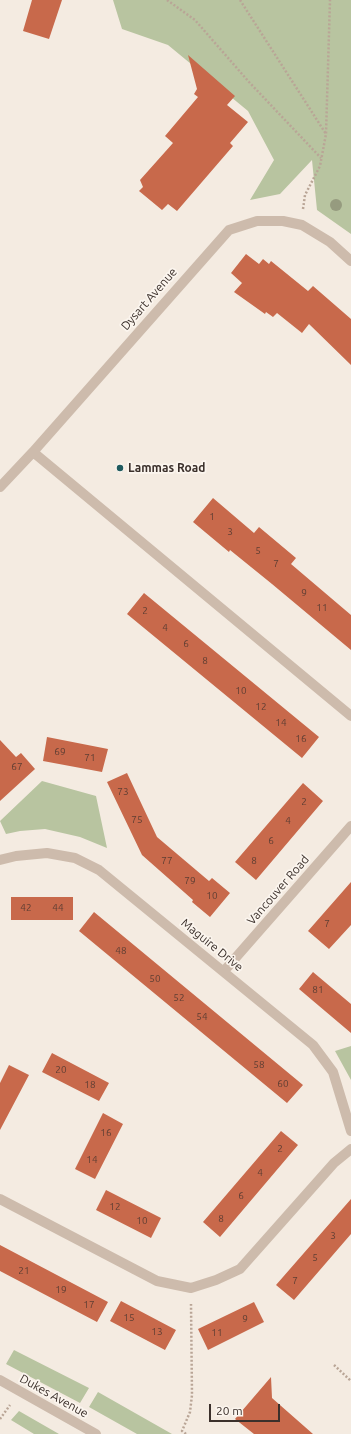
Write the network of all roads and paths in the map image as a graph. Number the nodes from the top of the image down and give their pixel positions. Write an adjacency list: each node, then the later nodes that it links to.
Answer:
1 (167, 0): 5 (path)
2 (240, 0): 4 (path)
3 (330, 0): 4 (path)
4 (326, 134): 5 (path)
5 (322, 158): 6 (path)
6 (302, 225): 7 (street, Dysart Avenue); 8 (street, Dysart Avenue)
7 (351, 260)
8 (33, 452): 9 (street, Dysart Avenue); 10 (street)
9 (0, 487)
10 (351, 716)
11 (351, 826): 13 (street, Vancouver Road)
12 (0, 860): 13 (street, Maguire Drive)
13 (224, 971): 14 (street, Maguire Drive)
14 (351, 1131)
15 (351, 1148): 17 (street)
16 (0, 1198): 17 (street)
17 (191, 1288): 22 (path)
18 (334, 1365): 20 (path)
19 (0, 1380): 21 (street, Dukes Avenue)
20 (351, 1381)
21 (96, 1434)
22 (186, 1434)

